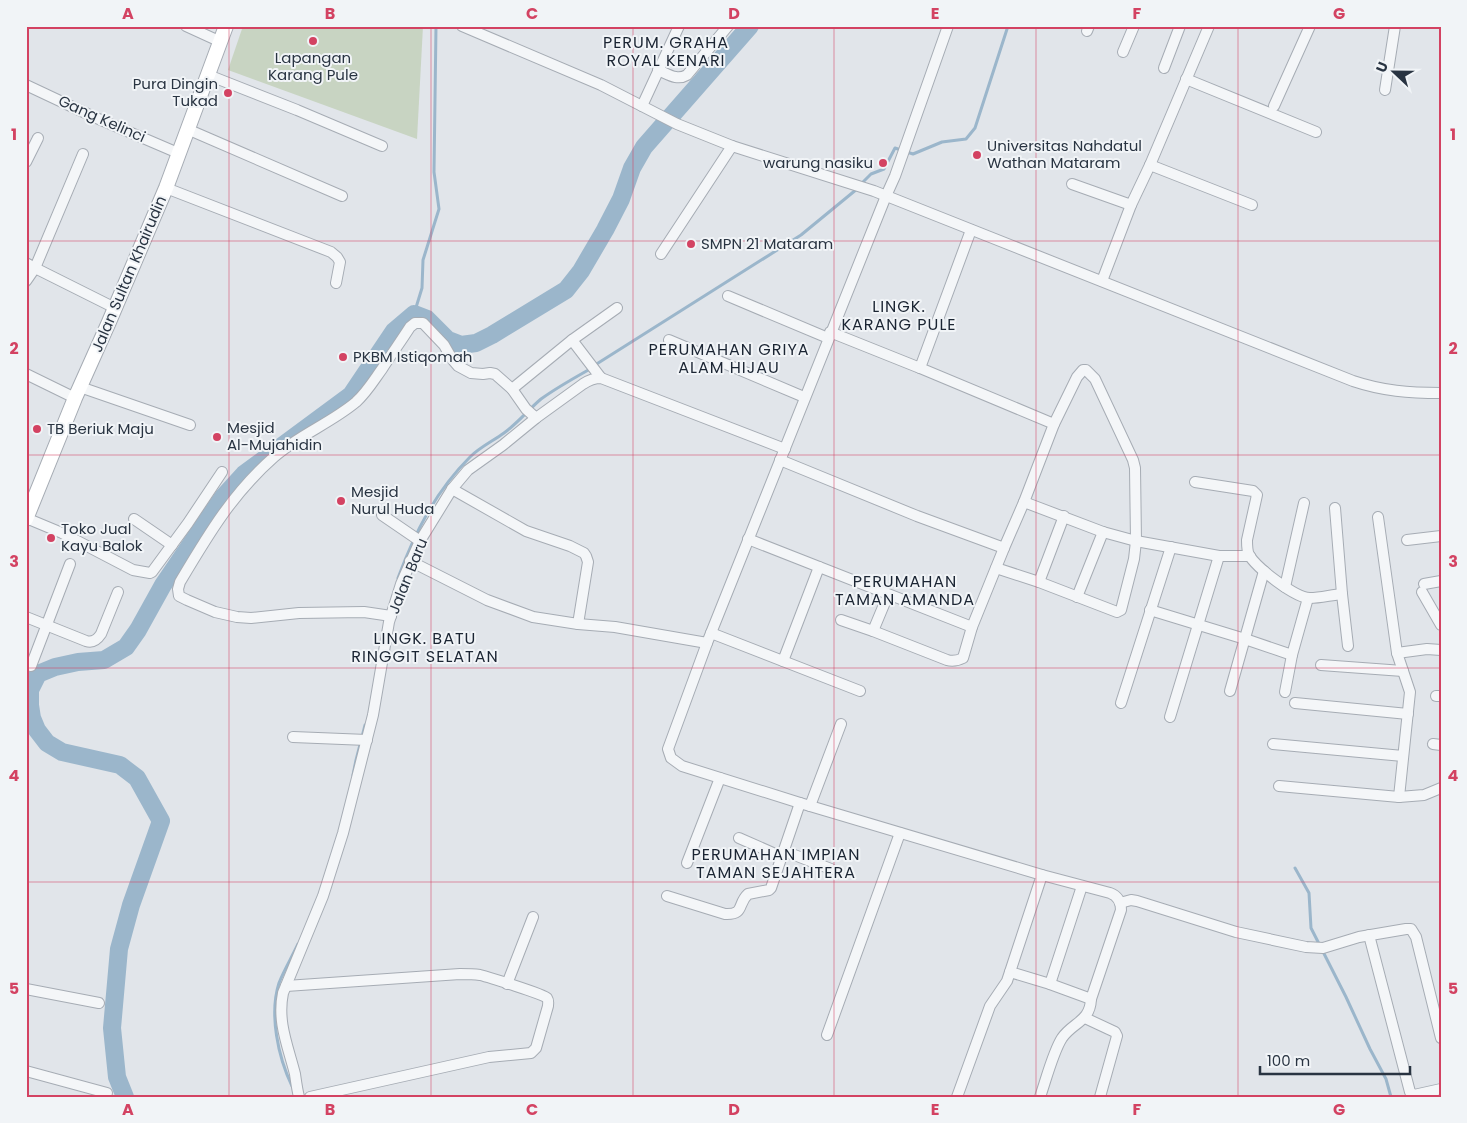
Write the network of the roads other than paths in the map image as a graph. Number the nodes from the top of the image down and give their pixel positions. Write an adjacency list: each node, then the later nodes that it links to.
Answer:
1 (186, 26): 12 (street)
2 (226, 26): 12 (main road, Jalan Sultan Khairudin)
3 (463, 26): 21 (street)
4 (678, 26): 15 (street)
5 (728, 26): 15 (street)
6 (948, 26): 34 (street)
7 (1134, 26): 13 (street)
8 (1180, 26): 14 (street)
9 (1209, 26): 17 (street)
10 (1310, 26): 20 (street)
11 (1395, 26): 19 (street)
12 (221, 42): 16 (main road, Jalan Sultan Khairudin)
13 (1123, 52)
14 (1164, 68)
15 (658, 70): 21 (street)
16 (208, 75): 22 (main road, Jalan Sultan Khairudin); 25 (street)
17 (1186, 79): 23 (street); 30 (street)
18 (26, 85): 27 (street, Gang Kelinci)
19 (1386, 90)
20 (1274, 106)
21 (645, 108): 26 (street)
22 (187, 129): 27 (main road, Jalan Sultan Khairudin); 33 (street)
23 (1316, 132)
24 (38, 138): 29 (street)
25 (382, 146)
26 (732, 146): 34 (street); 38 (street)
27 (178, 153): 32 (main road, Jalan Sultan Khairudin)
28 (84, 154): 39 (street)
29 (26, 162)
30 (1150, 165): 35 (street); 36 (street)
31 (1072, 184): 36 (street)
32 (166, 188): 42 (street); 44 (main road, Jalan Sultan Khairudin)
33 (342, 196)
34 (886, 196): 37 (street); 46 (street)
35 (1252, 205)
36 (1131, 206): 41 (street)
37 (971, 230): 41 (street); 49 (street)
38 (662, 254)
39 (30, 266): 40 (street); 44 (street)
40 (26, 281)
41 (1102, 281): 54 (street)
42 (336, 283)
43 (728, 296): 46 (street)
44 (115, 308): 53 (main road, Jalan Sultan Khairudin)
45 (617, 308): 47 (street)
46 (829, 335): 49 (street); 55 (street)
47 (572, 340): 51 (street); 52 (street)
48 (669, 340): 55 (street)
49 (920, 368): 58 (street)
50 (26, 374): 53 (street)
51 (600, 377): 56 (street, Jalan Baru); 59 (street)
52 (512, 389): 56 (street); 97 (street)
53 (78, 393): 57 (street); 70 (main road, Jalan Sultan Khairudin)
54 (1441, 393)
55 (804, 398): 59 (street)
56 (536, 418): 63 (street, Jalan Baru)
57 (190, 424)
58 (1054, 424): 64 (street); 77 (street)
59 (785, 449): 60 (street)
60 (780, 460): 75 (street); 80 (street)
61 (222, 472): 78 (street)
62 (1195, 482): 82 (street)
63 (452, 489): 74 (street, Jalan Baru); 100 (street)
64 (1024, 502): 68 (street); 80 (street)
65 (1304, 502): 90 (street)
66 (1335, 508): 92 (street)
67 (382, 515): 74 (street)
68 (1064, 516): 72 (street); 88 (street)
69 (1378, 517): 111 (street)
70 (26, 518): 78 (street)
71 (134, 519): 78 (street)
72 (1104, 532): 77 (street); 94 (street)
73 (1441, 536): 76 (street)
74 (416, 539): 83 (street, Jalan Baru)
75 (748, 539): 85 (street); 106 (street)
76 (1407, 540)
77 (1136, 541): 79 (street); 94 (street)
78 (172, 545)
79 (1170, 547): 81 (street); 96 (street)
80 (1004, 548): 86 (street)
81 (1219, 556): 82 (street); 103 (street)
82 (1250, 556): 87 (street)
83 (410, 561): 97 (street, Jalan Baru); 100 (street)
84 (70, 564): 102 (street)
85 (819, 567): 93 (street); 113 (street)
86 (996, 568): 88 (street); 104 (street)
87 (1264, 571): 90 (street); 107 (street)
88 (1039, 582): 94 (street)
89 (1441, 582): 101 (street)
90 (1285, 587): 95 (street)
91 (118, 592): 102 (street)
92 (1342, 594): 95 (street); 109 (street)
93 (888, 595): 104 (street); 105 (street)
94 (1077, 597)
95 (1308, 598): 112 (street)
96 (1150, 610): 103 (street); 120 (street)
97 (388, 615): 126 (street, Jalan Baru)
98 (26, 617): 102 (street)
99 (841, 620): 105 (street)
100 (578, 624): 108 (street)
101 (1441, 625)
102 (46, 626): 115 (street)
103 (1199, 626): 107 (street); 123 (street)
104 (972, 627): 105 (street)
105 (873, 631)
106 (711, 633): 108 (street); 113 (street)
107 (1245, 639): 112 (street); 118 (street)
108 (707, 643): 129 (street)
109 (1348, 646)
110 (1441, 650): 111 (street)
111 (1397, 653): 116 (street)
112 (1292, 655): 119 (street)
113 (783, 661): 117 (street)
114 (1321, 664): 116 (street)
115 (31, 666)
116 (1403, 671): 122 (street)
117 (860, 691)
118 (1230, 691)
119 (1285, 692)
120 (1121, 703)
121 (1295, 703): 122 (street)
122 (1408, 714): 128 (street)
123 (1170, 717)
124 (841, 724): 133 (street)
125 (293, 737): 126 (street)
126 (362, 739): 148 (street, Jalan Baru)
127 (1273, 744): 128 (street)
128 (1404, 756): 132 (street)
129 (720, 778): 133 (street); 137 (street)
130 (1279, 786): 132 (street)
131 (1441, 788): 132 (street)
132 (1399, 797)
133 (805, 805): 134 (street); 136 (street)
134 (900, 833): 139 (street); 153 (street)
135 (739, 838): 136 (street)
136 (783, 854): 138 (street); 141 (street)
137 (687, 863)
138 (831, 869)
139 (1042, 875): 140 (street); 145 (street)
140 (1082, 886): 142 (street); 147 (street)
141 (667, 896)
142 (1120, 903): 144 (street); 150 (street)
143 (533, 917): 146 (street)
144 (1369, 935): 154 (street); 156 (street)
145 (1010, 972): 147 (street); 161 (street)
146 (507, 984): 148 (street); 160 (street)
147 (1050, 984): 150 (street)
148 (286, 986): 159 (street, Jalan Baru)
149 (26, 989): 151 (street)
150 (1091, 1001): 152 (street)
151 (99, 1003)
152 (1085, 1018): 162 (street); 163 (street)
153 (827, 1035)
154 (1441, 1038)
155 (26, 1071): 157 (street)
156 (1441, 1089)
157 (80, 1091): 158 (street)
158 (107, 1093)
159 (299, 1097)
160 (310, 1097)
161 (957, 1097)
162 (1040, 1097)
163 (1100, 1097)

